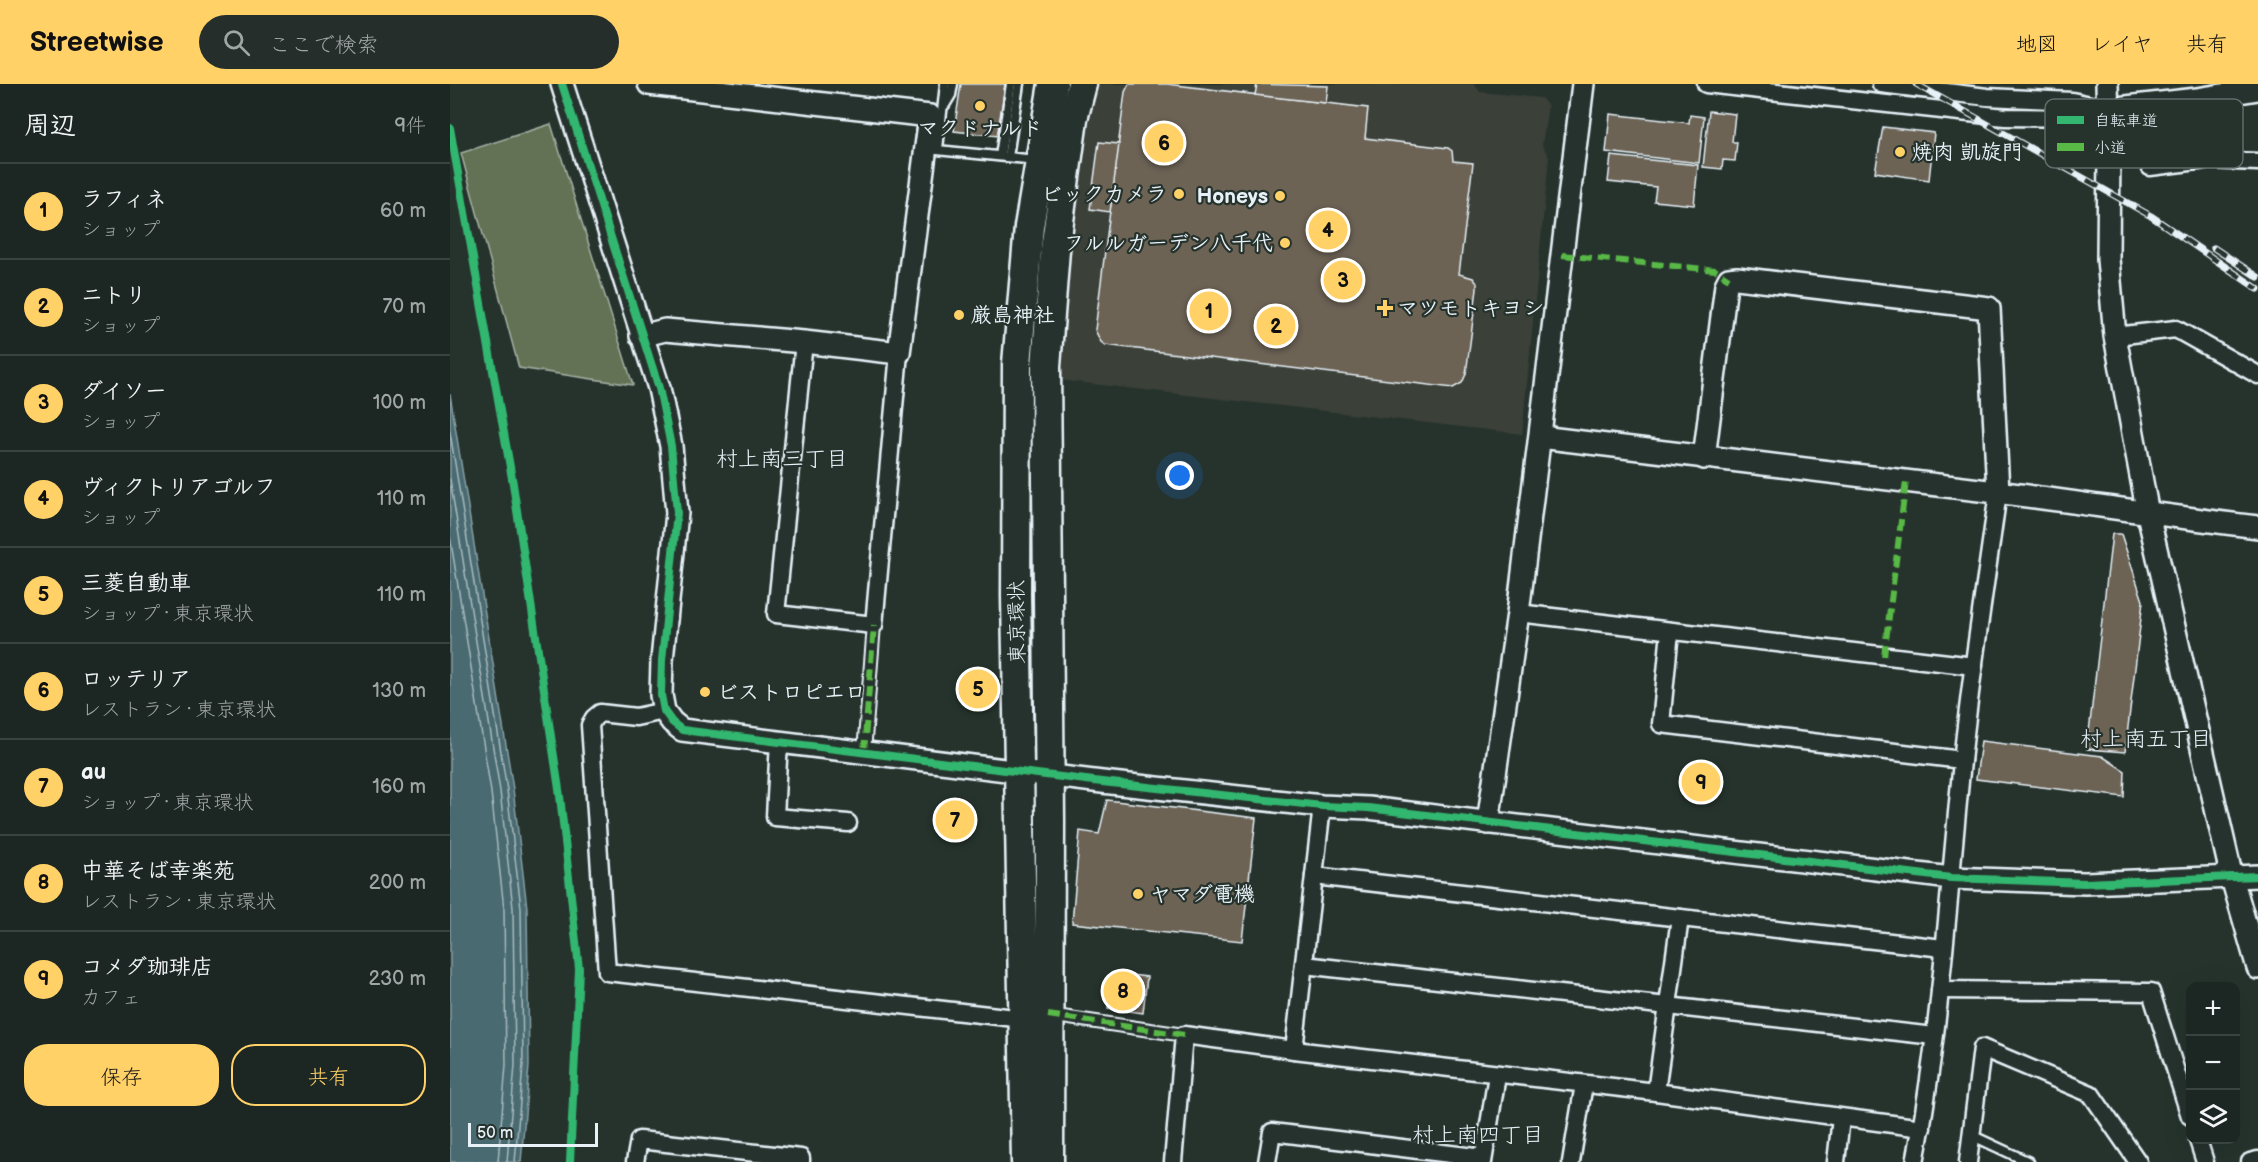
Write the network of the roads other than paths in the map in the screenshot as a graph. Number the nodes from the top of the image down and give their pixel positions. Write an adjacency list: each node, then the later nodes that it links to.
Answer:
1 (562, 84): 25 (street)
2 (649, 84): 19 (street)
3 (945, 84): 17 (lane)
4 (953, 84): 17 (lane)
5 (1011, 84): 20 (lane)
6 (1018, 84): 20 (lane)
7 (1053, 84): 21 (highway, 東京環状)
8 (1082, 84): 44 (highway, 東京環状)
9 (1583, 84): 30 (street)
10 (1706, 84): 18 (street)
11 (1881, 84): 16 (street)
12 (2107, 84): 14 (street)
13 (2258, 88): 15 (street)
14 (2108, 99)
15 (2197, 99)
16 (2045, 100)
17 (943, 107): 19 (lane)
18 (2045, 117)
19 (932, 149): 20 (lane); 28 (street)
20 (1004, 156): 21 (lane)
21 (1039, 160): 43 (highway, 東京環状)
22 (2243, 161): 23 (street)
23 (2258, 162)
24 (2108, 168): 26 (street)
25 (641, 336): 27 (street); 39 (street)
26 (2115, 336): 29 (street); 33 (street)
27 (804, 342): 28 (street); 36 (street)
28 (899, 353): 36 (street)
29 (2258, 375)
30 (1540, 436): 31 (street); 35 (street)
31 (1704, 458): 32 (street); 32 (street)
32 (1998, 492): 33 (street); 38 (street)
33 (2148, 514): 34 (street); 51 (street)
34 (2258, 527)
35 (1518, 613): 37 (street); 47 (street)
36 (874, 625): 41 (street)
37 (1670, 631): 38 (street); 42 (street)
38 (1974, 666): 42 (street)
39 (664, 711): 40 (street); 58 (street)
40 (779, 741): 41 (street); 46 (street)
41 (864, 752): 43 (street)
42 (1962, 760): 50 (street)
43 (1018, 771): 44 (street); 58 (highway, 東京環状)
44 (1049, 775): 45 (street); 58 (highway, 東京環状)
45 (1322, 806): 47 (street); 48 (street)
46 (848, 823)
47 (1488, 823): 50 (street)
48 (1314, 876): 52 (street); 54 (street)
49 (2258, 876): 51 (street)
50 (1952, 878): 51 (street); 53 (street)
51 (2232, 878): 55 (street)
52 (1680, 918): 53 (street); 57 (street)
53 (1943, 948): 56 (street)
54 (1304, 965): 57 (street); 61 (street)
55 (2258, 968)
56 (1940, 990): 60 (street); 65 (street)
57 (1668, 1005): 60 (street); 64 (street)
58 (1036, 1027): 59 (street); 75 (highway); 76 (highway, 東京環状); 77 (highway, 東京環状); 78 (highway)
59 (1184, 1035): 61 (street); 79 (street)
60 (1934, 1036): 67 (street)
61 (1294, 1050): 62 (street)
62 (1497, 1075): 63 (street); 71 (street)
63 (1584, 1084): 64 (street); 81 (street)
64 (1656, 1092): 66 (street)
65 (2186, 1103)
66 (1841, 1118): 67 (street); 82 (street)
67 (1922, 1128): 83 (street)
68 (1971, 1135): 84 (street); 85 (lane); 86 (street)
69 (2199, 1144): 87 (street)
70 (720, 1155): 73 (street); 74 (street)
71 (1483, 1160): 80 (street)
72 (2258, 1160): 88 (street)
73 (635, 1162)
74 (801, 1162)
75 (1010, 1162)
76 (1026, 1162)
77 (1049, 1162)
78 (1064, 1162)
79 (1173, 1162)
80 (1267, 1162)
81 (1571, 1162)
82 (1836, 1162)
83 (1915, 1162)
84 (1968, 1162)
85 (2030, 1162)
86 (2138, 1162)
87 (2205, 1162)
88 (2250, 1162)

